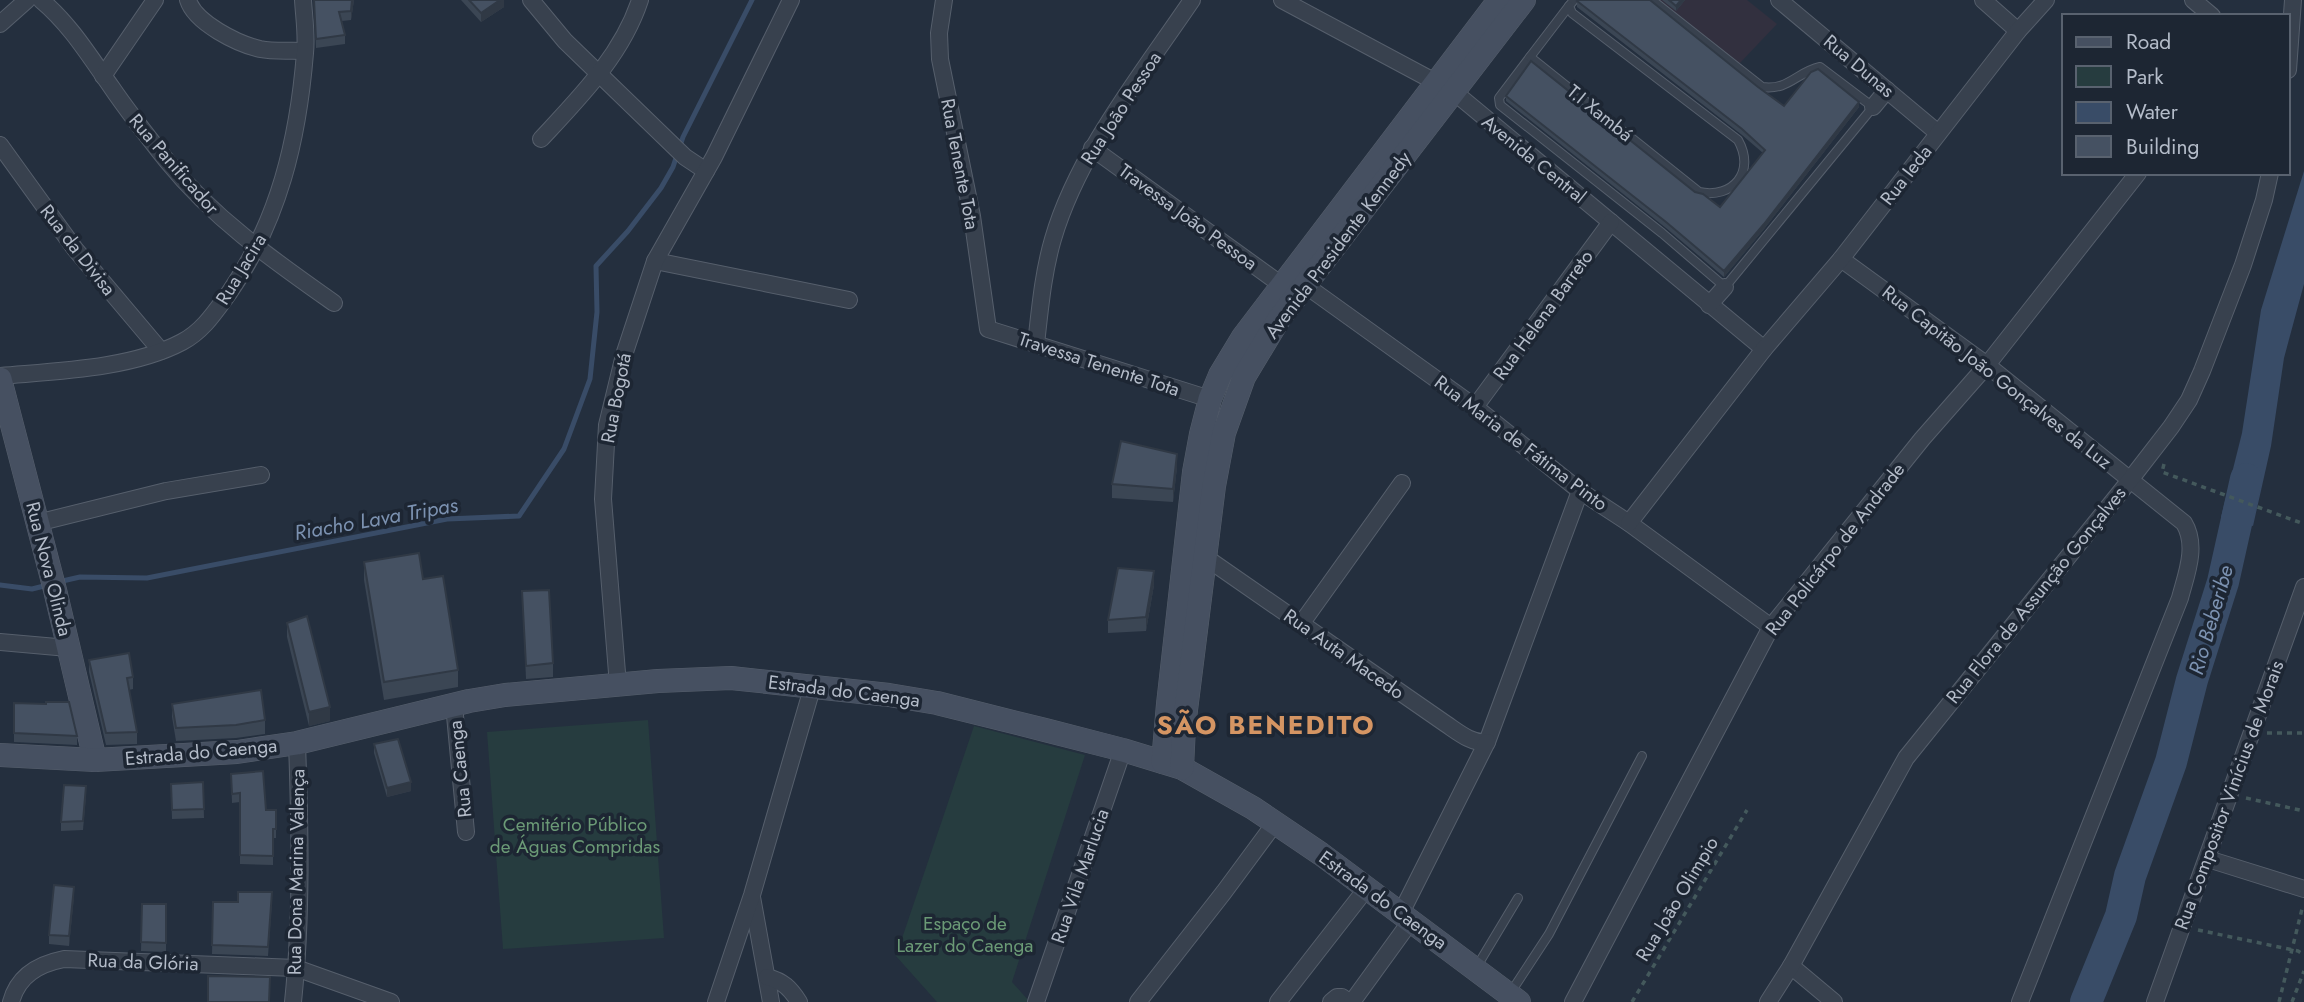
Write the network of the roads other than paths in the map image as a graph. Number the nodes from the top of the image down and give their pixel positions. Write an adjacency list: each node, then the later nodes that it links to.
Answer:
1 (27, 0): 22 (street)
2 (41, 0): 28 (street, Rua Panificador)
3 (155, 0): 28 (street)
4 (188, 0): 25 (street)
5 (303, 0): 25 (street, Rua Jacira)
6 (531, 0): 27 (street)
7 (640, 0): 27 (street)
8 (791, 0): 36 (street, Rua Bogotá)
9 (944, 0): 48 (street, Rua Tenente Tota)
10 (1192, 0): 35 (street, Rua João Pessoa)
11 (1282, 0): 29 (street, Avenida Central)
12 (1499, 0): 29 (main road, Avenida Presidente Kennedy)
13 (1524, 0): 29 (main road, Avenida Presidente Kennedy)
14 (1652, 0): 31 (lane)
15 (1779, 0): 30 (street, Rua Dunas)
16 (1983, 0): 23 (street)
17 (2046, 0): 23 (street, Rua Ieda)
18 (2193, 0): 21 (street)
19 (2293, 0): 24 (street)
20 (1572, 3): 26 (lane); 26 (lane, T.I Xambá)
21 (2210, 14)
22 (0, 24)
23 (2018, 32): 32 (street, Rua Ieda)
24 (2290, 42)
25 (305, 51): 40 (street, Rua Jacira)
26 (1530, 57): 44 (lane)
27 (600, 75): 33 (street); 36 (street)
28 (103, 76): 40 (street, Rua Panificador)
29 (1444, 88): 39 (street, Avenida Central); 43 (main road, Avenida Presidente Kennedy)
30 (1887, 90): 31 (street); 32 (street, Rua Dunas)
31 (1873, 107): 44 (lane)
32 (1938, 133): 41 (street, Rua Ieda)
33 (541, 139)
34 (0, 145): 51 (street, Rua da Divisa)
35 (1092, 148): 43 (street, Travessa João Pessoa); 49 (street, Rua João Pessoa)
36 (706, 171): 42 (street, Rua Bogotá)
37 (2136, 175): 52 (street, Rua Policárpo de Andrade)
38 (2270, 175): 57 (street, Rua Flora de Assunção Gonçalves)
39 (1611, 222): 47 (street, Avenida Central); 55 (street, Rua Helena Barreto)
40 (256, 249): 46 (street, Rua Panificador); 51 (street, Rua Jacira)
41 (1841, 259): 50 (street, Rua Ieda); 52 (street, Rua Capitão João Gonçalves da Luz)
42 (655, 261): 45 (street); 68 (street, Rua Bogotá)
43 (1294, 286): 54 (main road, Avenida Presidente Kennedy); 55 (street, Rua Maria de Fátima Pinto); 62 (main road, Avenida Presidente Kennedy)
44 (1725, 288): 47 (street)
45 (849, 300)
46 (334, 303)
47 (1709, 305): 50 (street, Avenida Central)
48 (988, 329): 49 (street, Travessa Tenente Tota)
49 (1036, 344): 54 (street, Travessa Tenente Tota)
50 (1765, 349): 61 (street, Rua Ieda)
51 (161, 351): 53 (street, Rua Jacira)
52 (1987, 365): 57 (street, Rua Capitão João Gonçalves da Luz); 65 (street, Rua Policárpo de Andrade)
53 (0, 377): 60 (main road, Rua Nova Olinda)
54 (1210, 400): 77 (main road, Avenida Presidente Kennedy)
55 (1475, 407): 59 (street, Rua Maria de Fátima Pinto)
56 (261, 475): 60 (street)
57 (2130, 480): 86 (street, Rua Flora de Assunção Gonçalves); 105 (street, Rua Capitão João Gonçalves da Luz)
58 (1402, 483): 64 (street)
59 (1580, 492): 61 (street, Rua Maria de Fátima Pinto); 71 (street)
60 (37, 523): 67 (main road, Rua Nova Olinda)
61 (1629, 523): 65 (street, Rua Maria de Fátima Pinto)
62 (1205, 557): 64 (street, Rua Auta Macedo); 77 (main road, Avenida Presidente Kennedy)
63 (2304, 587): 80 (street, Rua Compositor Vinícius de Morais)
64 (1301, 624): 71 (street, Rua Auta Macedo)
65 (1771, 627): 102 (street, Rua Policárpo de Andrade)
66 (0, 642): 67 (street)
67 (68, 648): 76 (main road, Rua Nova Olinda)
68 (618, 685): 69 (main road, Estrada do Caenga); 70 (main road, Estrada do Caenga)
69 (813, 685): 73 (main road, Estrada do Caenga); 83 (street)
70 (454, 705): 72 (main road, Estrada do Caenga); 79 (street, Rua Caenga)
71 (1487, 742): 85 (street)
72 (297, 743): 76 (main road, Estrada do Caenga); 87 (street, Rua Dona Marina Valença)
73 (1123, 750): 77 (main road, Estrada do Caenga); 97 (street, Rua Vila Marlucia)
74 (0, 755): 76 (main road, Estrada do Caenga)
75 (1642, 756): 90 (lane)
76 (95, 760)
77 (1172, 765): 78 (main road, Estrada do Caenga)
78 (1275, 823): 81 (main road, Estrada do Caenga); 98 (street)
79 (466, 832)
80 (2208, 859): 82 (street); 106 (street, Rua Compositor Vinícius de Morais)
81 (1366, 889): 85 (main road, Estrada do Caenga); 99 (street)
82 (2304, 889)
83 (752, 895): 89 (street); 94 (street)
84 (1518, 898): 88 (lane)
85 (1405, 919): 88 (main road, Estrada do Caenga); 101 (street)
86 (1791, 966): 103 (street, Rua Flora de Assunção Gonçalves); 104 (street)
87 (296, 968): 91 (street, Rua da Glória); 92 (street, Rua Dona Marina Valença); 93 (street, Rua da Glória)
88 (1476, 968): 90 (main road, Estrada do Caenga)
89 (767, 977): 95 (street); 96 (street)
90 (1514, 998)
91 (11, 1002)
92 (293, 1002)
93 (391, 1002)
94 (716, 1002)
95 (771, 1002)
96 (799, 1002)
97 (1036, 1002)
98 (1138, 1002)
99 (1278, 1002)
100 (1331, 1002): 101 (street)
101 (1350, 1002)
102 (1573, 1002)
103 (1768, 1002)
104 (1834, 1002)
105 (2020, 1002)
106 (2155, 1002)

